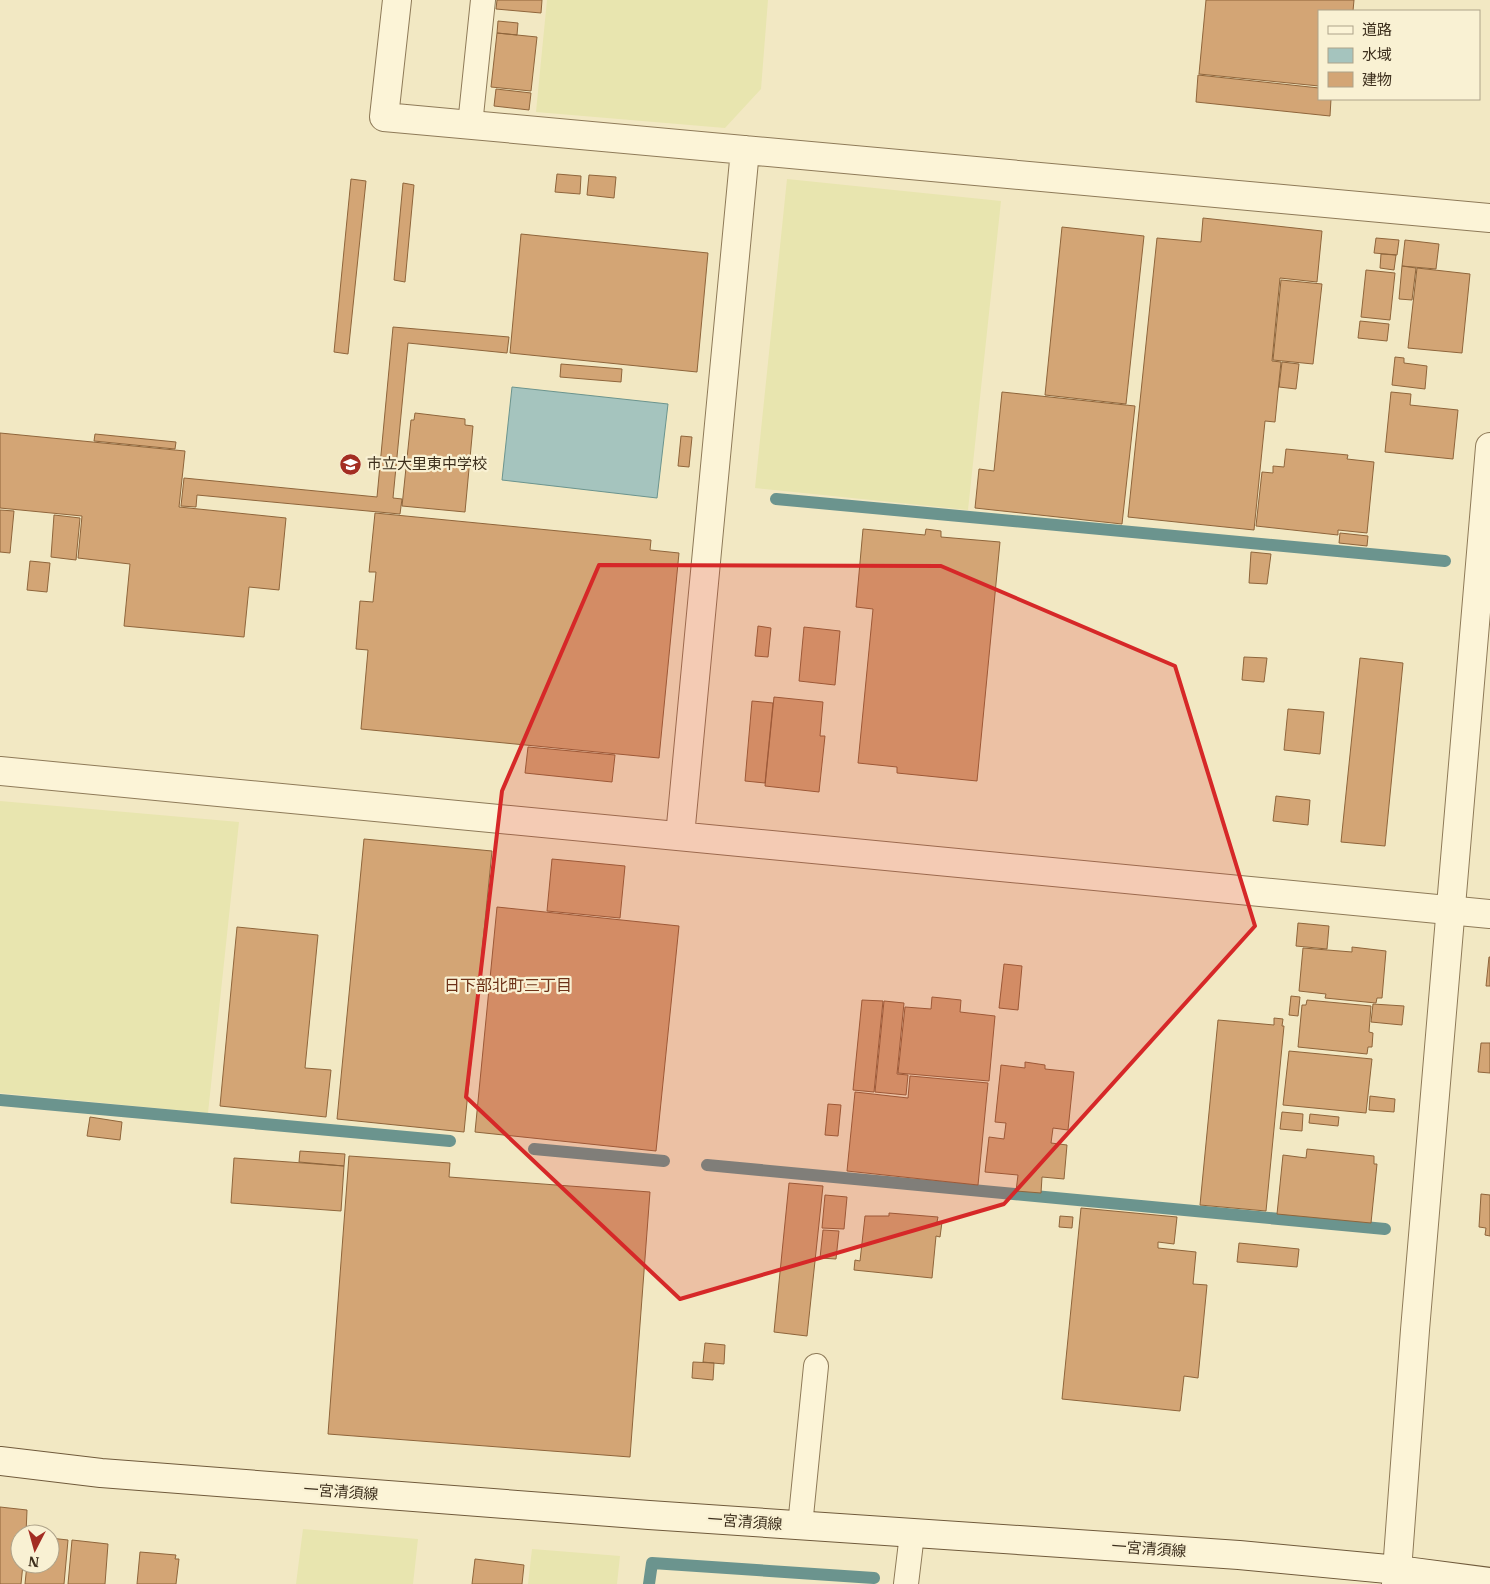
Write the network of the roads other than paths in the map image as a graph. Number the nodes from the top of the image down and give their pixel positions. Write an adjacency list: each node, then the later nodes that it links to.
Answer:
1 (396, 0): 3 (street)
2 (483, 0): 3 (lane)
3 (470, 125): 4 (street)
4 (744, 150): 5 (street); 8 (street)
5 (1490, 218)
6 (1490, 447): 9 (street)
7 (0, 771): 8 (street)
8 (680, 836): 9 (street)
9 (1450, 910): 10 (street); 15 (street)
10 (1490, 914)
11 (816, 1366): 13 (lane)
12 (0, 1461): 13 (street, 一宮清須線)
13 (800, 1526): 14 (street, 一宮清須線)
14 (912, 1534): 15 (street, 一宮清須線); 17 (lane)
15 (1397, 1577): 16 (street, 一宮清須線)
16 (1490, 1582)
17 (906, 1584)

